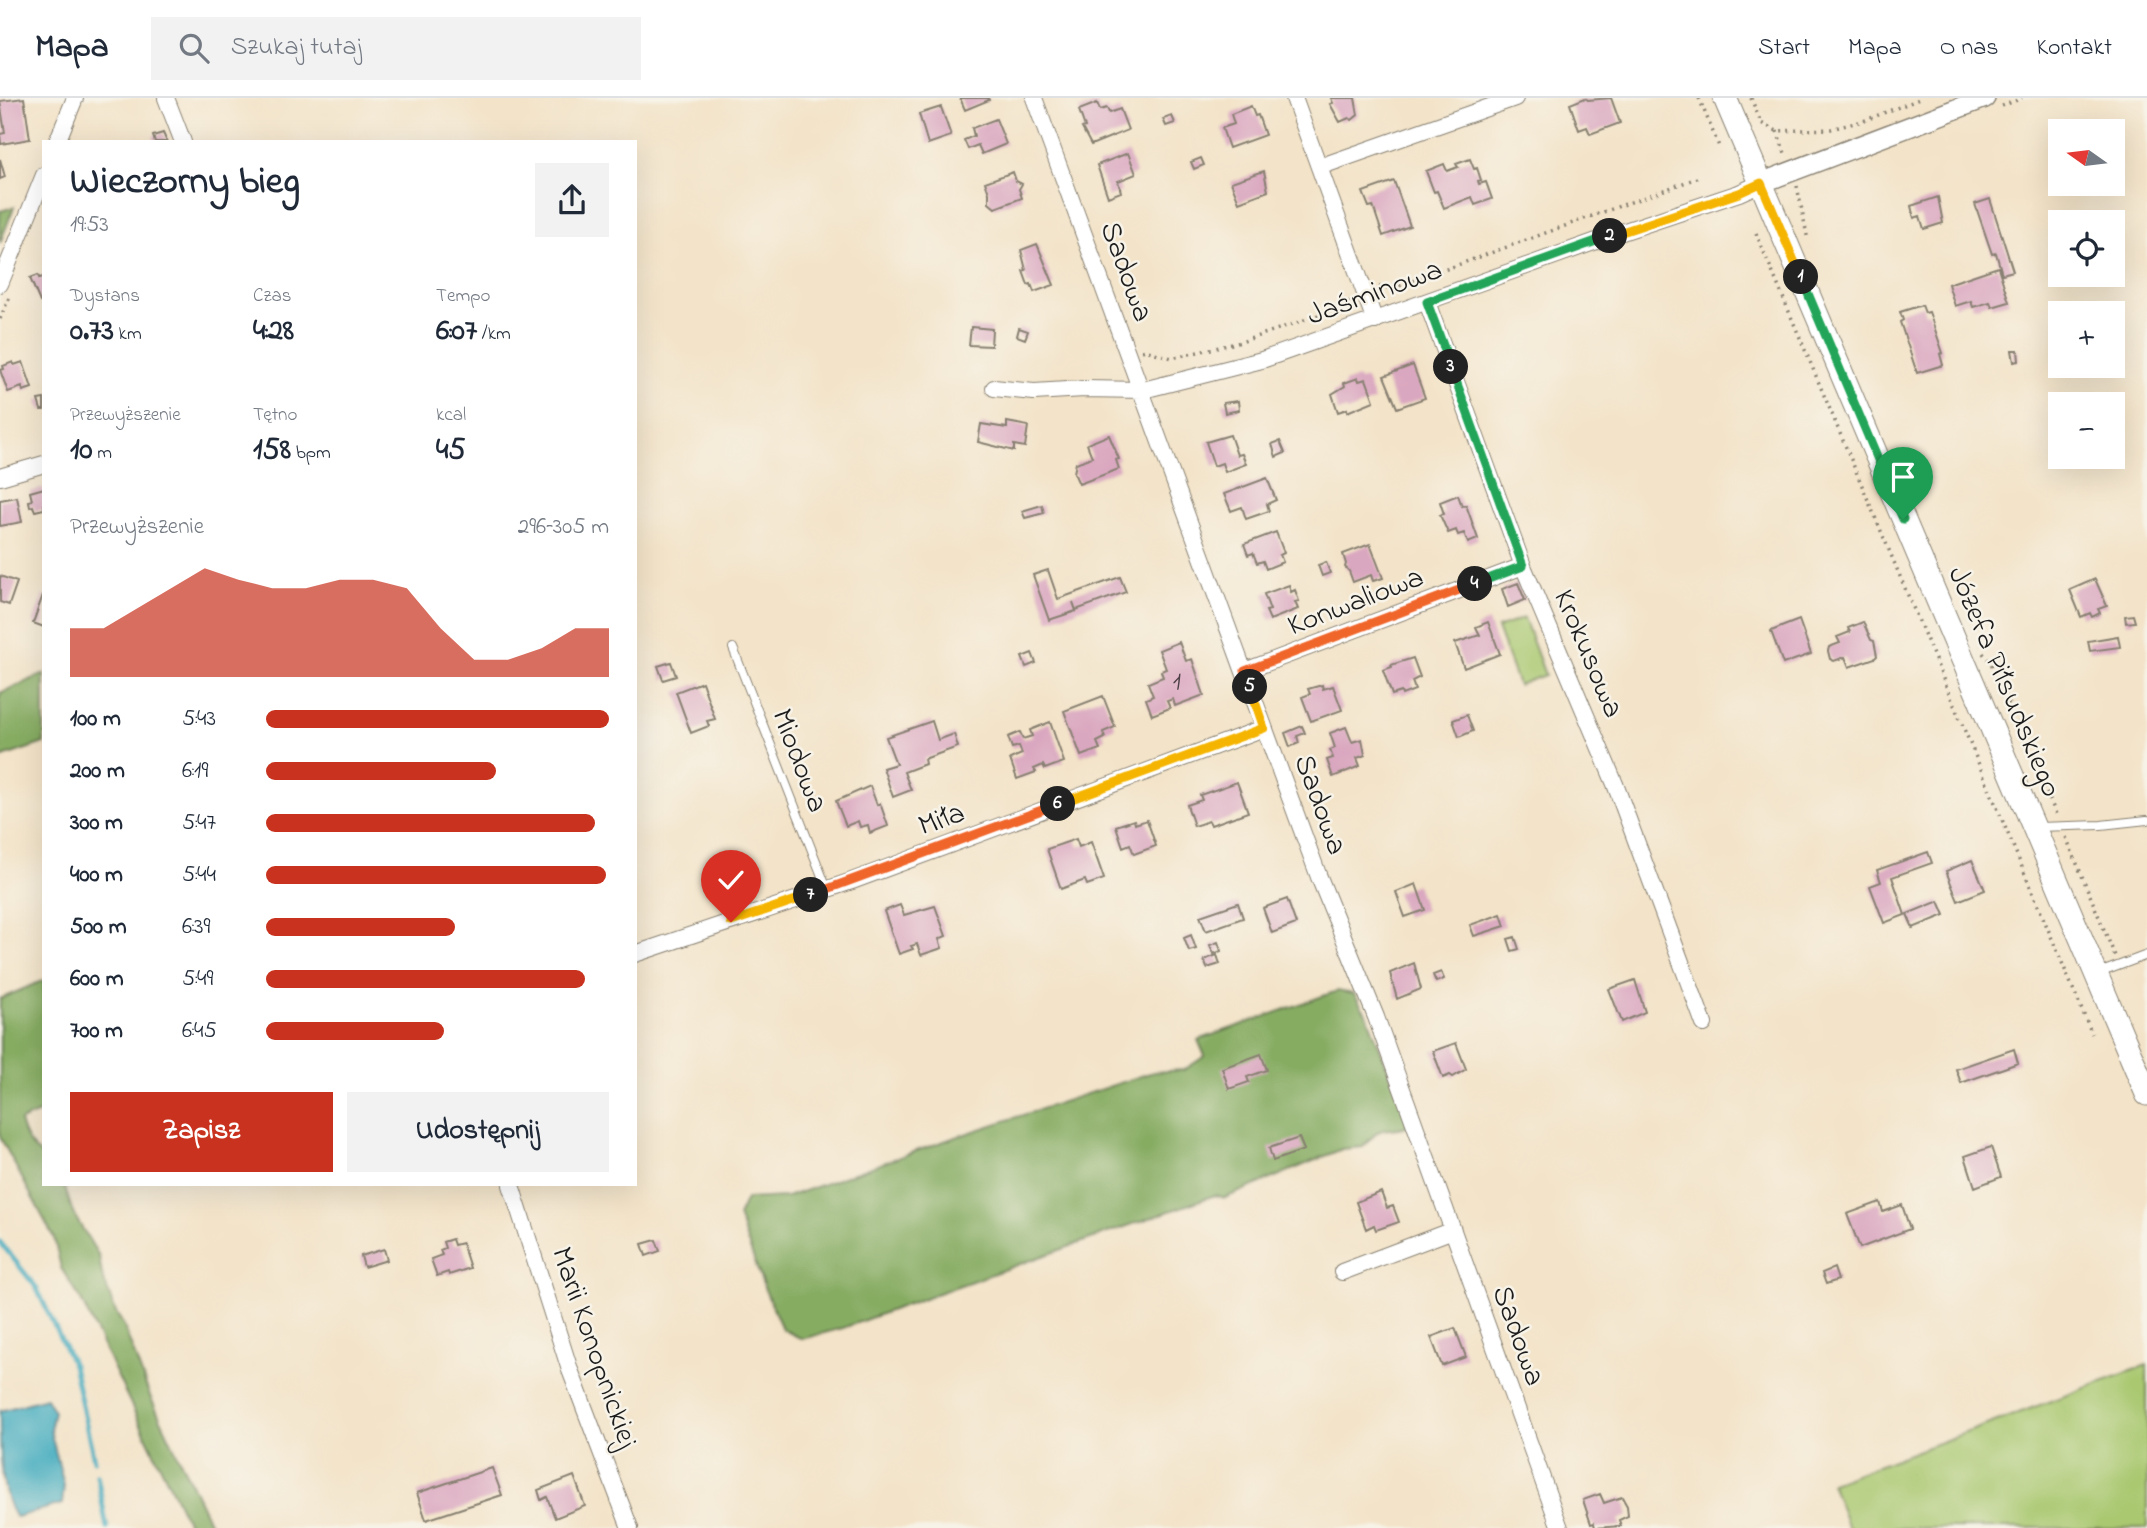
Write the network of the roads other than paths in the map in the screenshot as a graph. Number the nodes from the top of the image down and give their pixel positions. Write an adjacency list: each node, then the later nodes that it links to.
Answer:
1 (75, 98): 8 (street)
2 (166, 98): 9 (street)
3 (1034, 98): 17 (street, Sadowa)
4 (1294, 98): 10 (street)
5 (1515, 98): 10 (street)
6 (1725, 98): 12 (main road, Józefa Piłsudskiego)
7 (1986, 98): 12 (street)
8 (58, 140)
9 (182, 140)
10 (1319, 167): 15 (street)
11 (42, 180): 13 (street)
12 (1761, 183): 14 (street, Jaśminowa); 25 (main road, Józefa Piłsudskiego)
13 (0, 284)
14 (1427, 302): 15 (street, Jaśminowa); 20 (street, Krokusowa)
15 (1375, 321): 17 (street, Jaśminowa)
16 (994, 388): 17 (street, Jaśminowa)
17 (1143, 390): 22 (street, Sadowa)
18 (42, 465): 19 (street)
19 (0, 477)
20 (1523, 566): 22 (street, Konwaliowa); 30 (street, Krokusowa)
21 (733, 648): 26 (lane, Miodowa)
22 (1245, 671): 23 (street, Sadowa)
23 (1264, 728): 26 (street, Miła); 33 (street, Sadowa)
24 (2147, 820): 25 (lane)
25 (2034, 827): 29 (main road, Józefa Piłsudskiego)
26 (827, 889): 27 (street, Miła)
27 (637, 953)
28 (2147, 956): 29 (lane)
29 (2096, 974): 31 (main road, Józefa Piłsudskiego)
30 (1704, 1024)
31 (2147, 1094)
32 (511, 1186): 35 (street, Marii Konopnickiej)
33 (1453, 1230): 34 (street); 36 (street, Sadowa)
34 (1342, 1272)
35 (630, 1528)
36 (1560, 1528)

